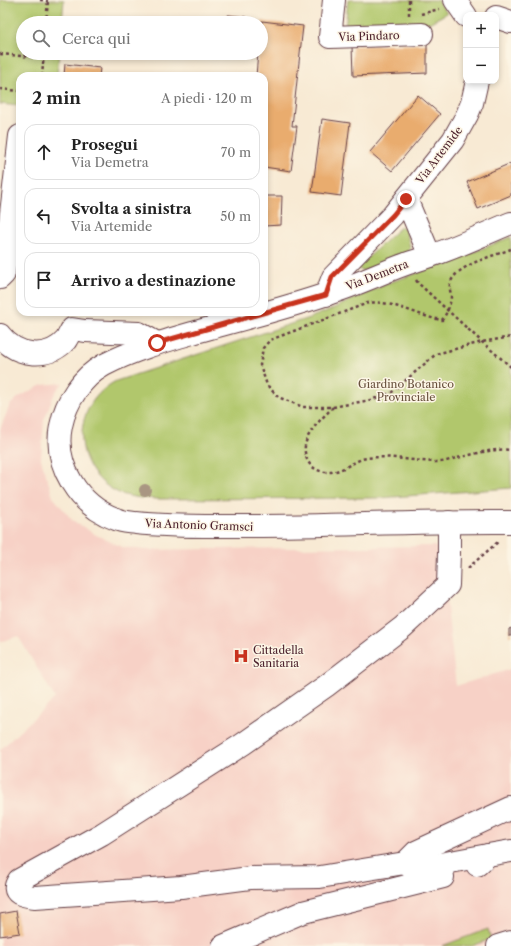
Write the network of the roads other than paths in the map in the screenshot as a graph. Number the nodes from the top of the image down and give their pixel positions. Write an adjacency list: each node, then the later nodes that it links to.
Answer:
1 (334, 0): 6 (street, Via Pindaro)
2 (455, 0): 3 (street)
3 (463, 12)
4 (499, 18): 5 (street)
5 (511, 22)
6 (415, 25)
7 (476, 84): 9 (street, Via Artemide)
8 (16, 167): 12 (street)
9 (406, 199): 11 (street); 13 (street, Via Artemide)
10 (511, 223): 11 (street, Via Demetra)
11 (430, 256): 13 (street, Via Demetra)
12 (2, 276)
13 (326, 295): 14 (street, Via Demetra)
14 (268, 311)
15 (252, 316): 17 (street, Via Demetra)
16 (0, 335): 17 (street)
17 (157, 343): 18 (street, Via Antonio Gramsci)
18 (449, 522): 19 (street, Via Antonio Gramsci); 24 (street)
19 (506, 531)
20 (511, 808): 23 (street)
21 (511, 851): 22 (street)
22 (488, 855): 23 (street); 26 (street)
23 (405, 863): 24 (street)
24 (8, 892)
25 (511, 942): 27 (street)
26 (223, 946)
27 (498, 946)

